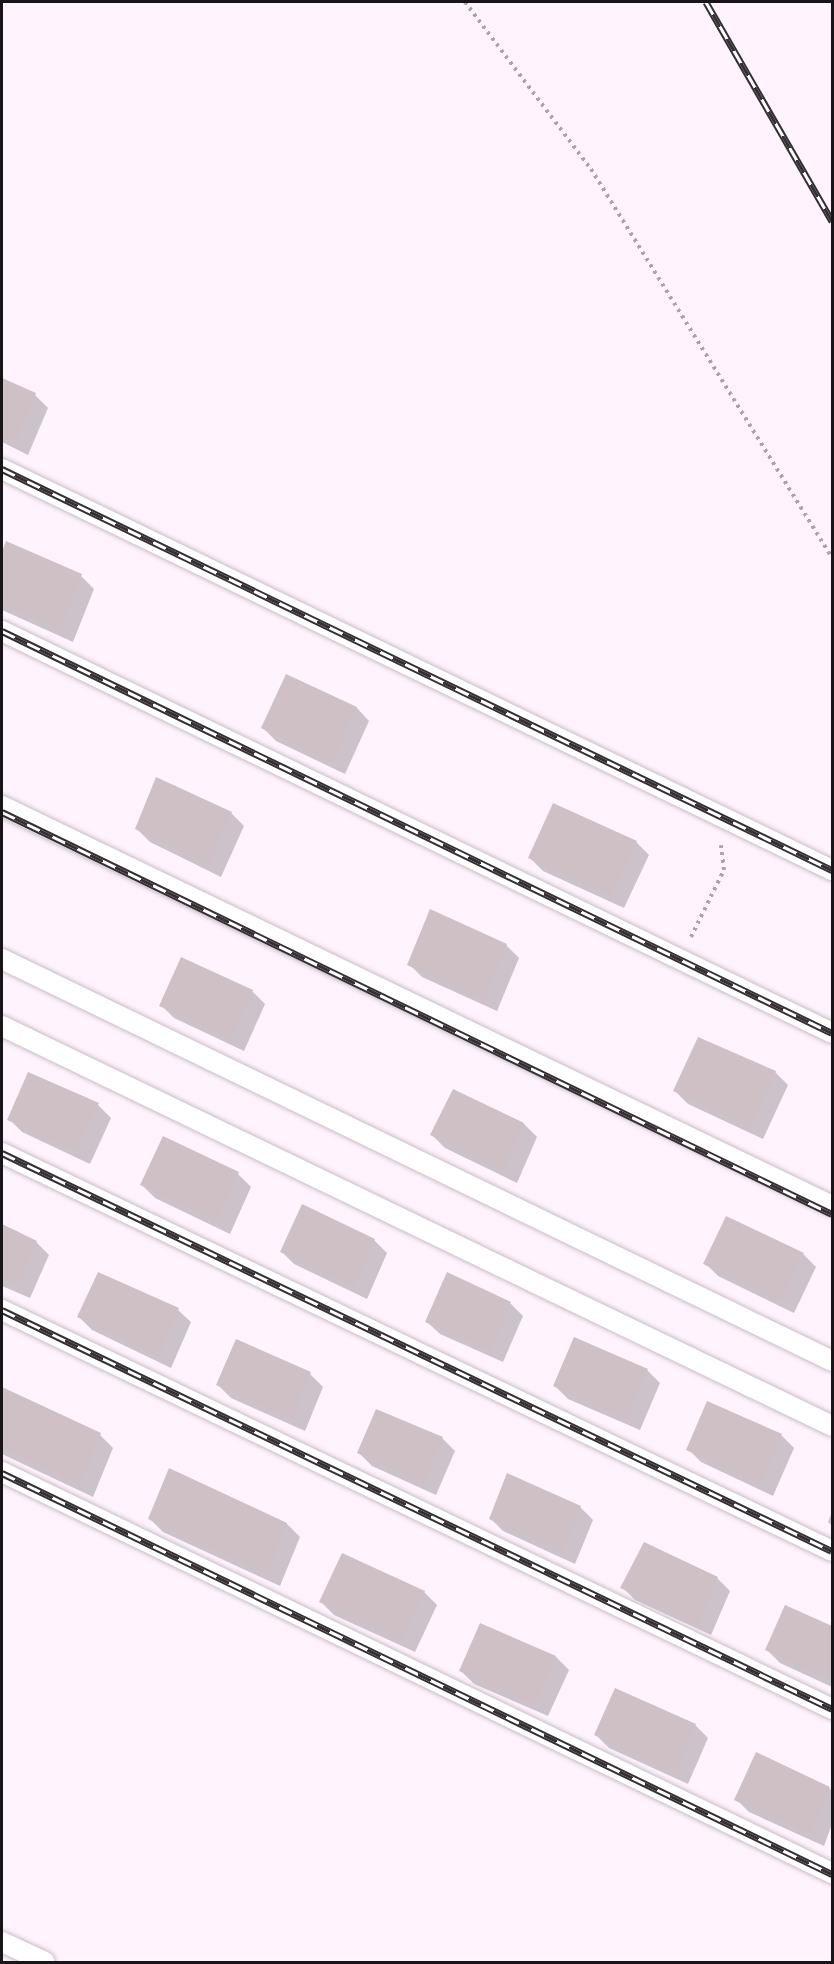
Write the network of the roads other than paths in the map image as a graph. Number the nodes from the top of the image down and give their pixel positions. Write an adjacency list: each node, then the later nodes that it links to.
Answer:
1 (2, 469): 4 (lane)
2 (2, 631): 7 (lane)
3 (2, 806): 9 (lane)
4 (832, 870)
5 (2, 959): 11 (lane)
6 (2, 1026): 12 (lane)
7 (832, 1033)
8 (2, 1153): 14 (lane)
9 (832, 1206)
10 (2, 1310): 15 (lane)
11 (832, 1361)
12 (832, 1426)
13 (2, 1472): 16 (lane)
14 (832, 1551)
15 (832, 1709)
16 (832, 1873)
17 (10, 1951): 18 (lane)
18 (45, 1962)

